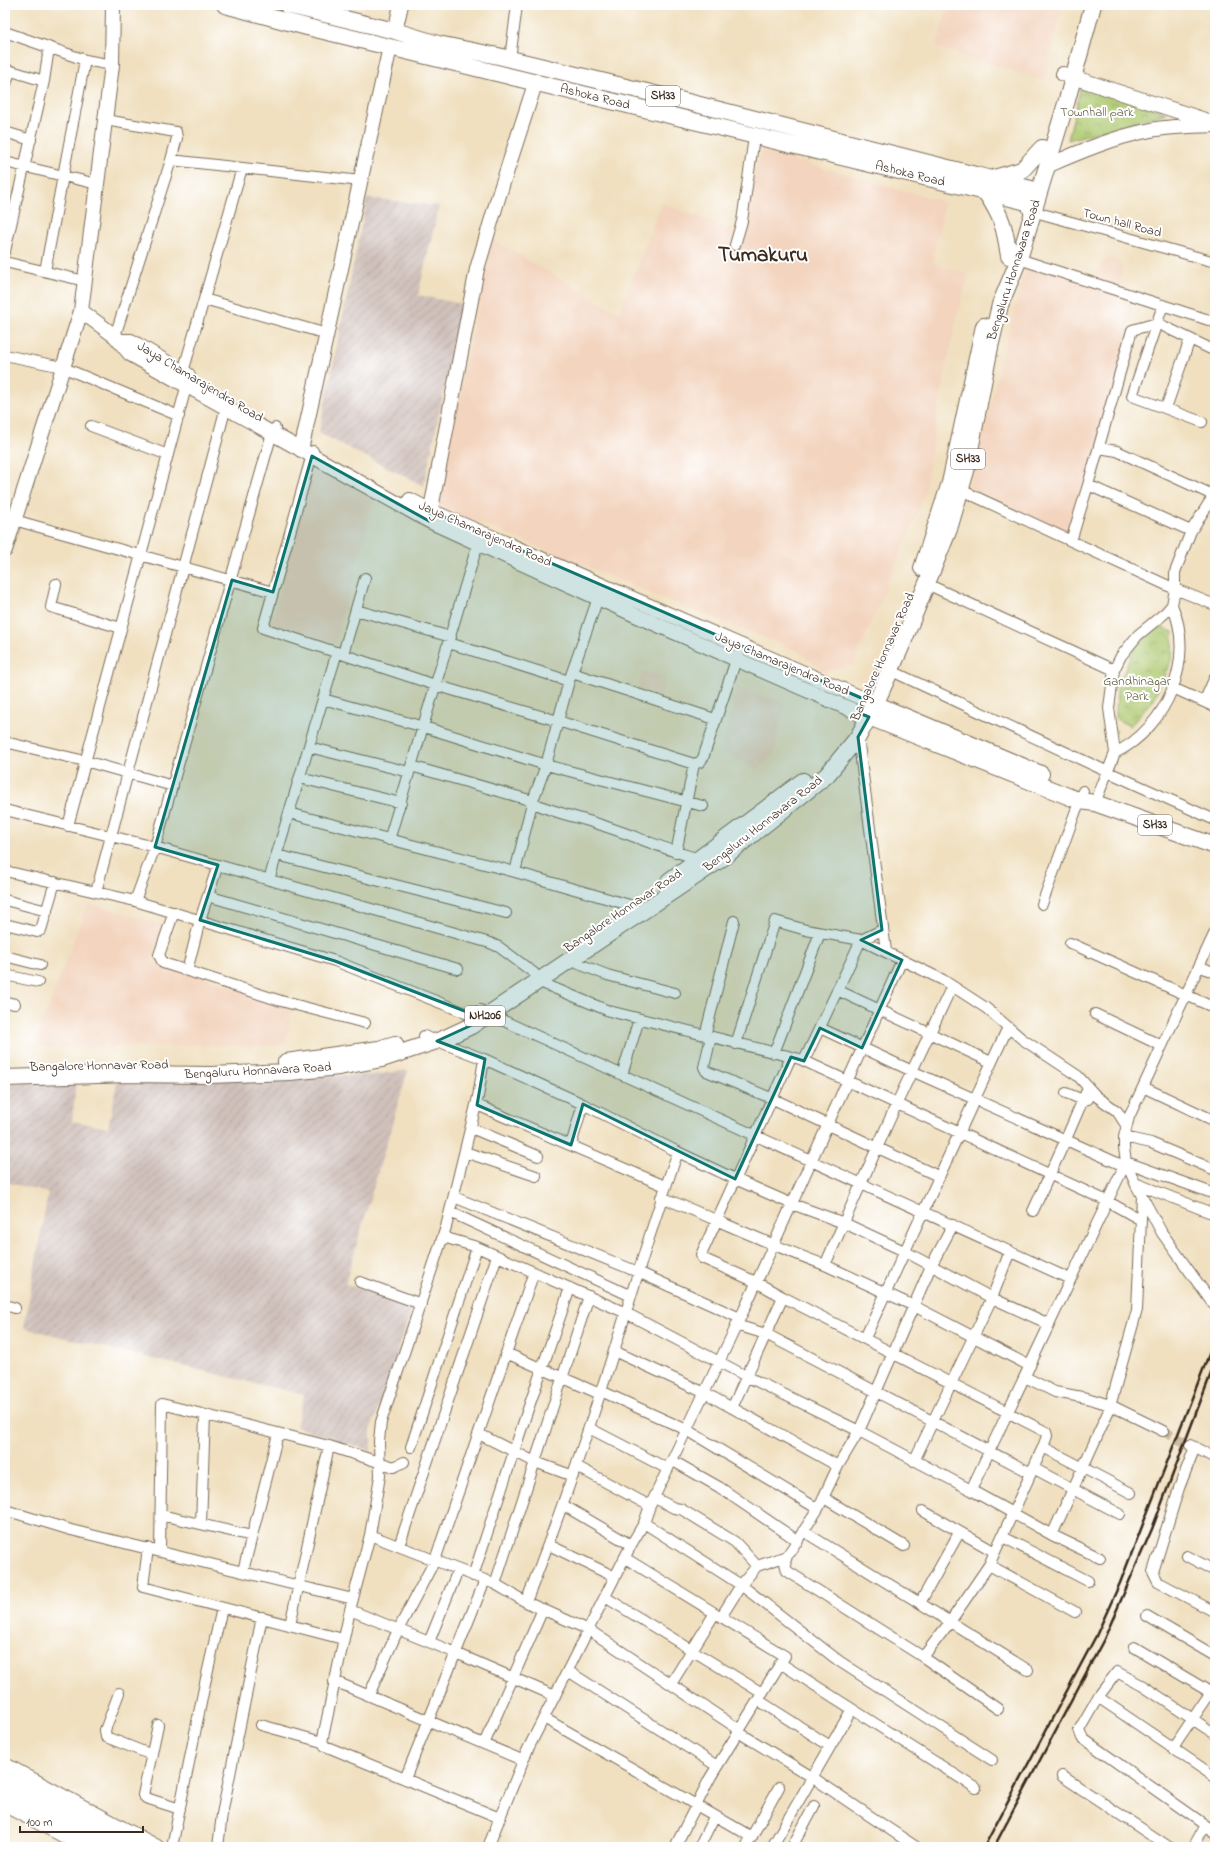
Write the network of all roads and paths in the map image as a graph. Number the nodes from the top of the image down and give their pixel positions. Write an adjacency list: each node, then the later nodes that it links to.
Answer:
1 (113, 5): 15 (main road)
2 (225, 5): 11 (main road, Ashoka Road)
3 (287, 5): 8 (main road, Ashoka Road / SH33)
4 (401, 5): 9 (main road)
5 (517, 5): 13 (street)
6 (1082, 5): 17 (main road, Bengaluru Honnavara Road)
7 (1093, 5): 17 (main road, Bengaluru Honnavara Road)
8 (307, 8): 9 (main road, Ashoka Road / SH33)
9 (395, 31): 13 (main road, Ashoka Road / SH33)
10 (5, 32): 12 (street)
11 (390, 47): 18 (main road, Ashoka Road); 33 (main road)
12 (50, 48): 14 (street); 19 (street)
13 (510, 59): 35 (main road, Ashoka Road / SH33)
14 (85, 60): 15 (street); 32 (street)
15 (112, 65): 21 (main road)
16 (8, 70): 19 (street); 20 (street)
17 (1069, 76): 22 (main road); 26 (main road, Bengaluru Honnavara Road); 29 (main road, Bengaluru Honnavara Road)
18 (536, 81): 24 (main road, Ashoka Road); 68 (main road)
19 (44, 82): 25 (street)
20 (5, 87)
21 (105, 120): 27 (street); 34 (main road)
22 (1215, 124): 29 (main road)
23 (5, 132): 25 (street)
24 (754, 137): 35 (main road, Ashoka Road); 37 (street)
25 (31, 140): 30 (street)
26 (1042, 148): 35 (main road); 36 (main road, Bengaluru Honnavara Road)
27 (171, 160): 31 (street); 50 (street)
28 (5, 162): 30 (street)
29 (1047, 166): 36 (main road, Bengaluru Honnavara Road)
30 (24, 168): 32 (street); 38 (street)
31 (242, 168): 33 (street); 44 (street)
32 (63, 177): 34 (street); 42 (street)
33 (361, 181): 49 (main road)
34 (97, 184): 43 (main road)
35 (988, 186): 36 (main road, Ashoka Road); 39 (main road)
36 (1030, 201): 39 (main road, Bangalore Honnavar Road / SH33); 41 (street, Town hall Road)
37 (735, 245)
38 (5, 252)
39 (1014, 258): 45 (street); 66 (main road, Bengaluru Honnavara Road / SH33); 90 (main road, Bangalore Honnavar Road / SH33)
40 (5, 262): 42 (street)
41 (1215, 262)
42 (44, 271): 43 (street)
43 (85, 281): 46 (main road)
44 (204, 299): 49 (street); 55 (street)
45 (1163, 305): 47 (street); 48 (street)
46 (81, 311): 50 (main road, Jaya Chamarajendra Road); 54 (main road)
47 (1215, 322)
48 (1157, 323): 51 (street); 57 (street); 62 (street)
49 (327, 334): 63 (main road)
50 (117, 338): 55 (main road, Jaya Chamarajendra Road)
51 (1190, 339): 52 (street); 57 (street)
52 (1215, 351)
53 (5, 355): 54 (street)
54 (62, 367): 58 (street); 69 (main road)
55 (186, 378): 56 (main road, Jaya Chamarajendra Road); 58 (street); 61 (main road, Jaya Chamarajendra Road)
56 (226, 407): 61 (main road, Jaya Chamarajendra Road); 75 (street)
57 (1166, 408): 59 (street)
58 (178, 416): 64 (street)
59 (1202, 422)
60 (91, 426): 64 (street)
61 (273, 430): 63 (main road, Jaya Chamarajendra Road); 77 (street)
62 (1099, 448): 65 (street); 67 (street)
63 (307, 451): 68 (main road, Jaya Chamarajendra Road); 81 (street)
64 (168, 455): 74 (street)
65 (1088, 485): 70 (street); 71 (street)
66 (961, 490): 71 (street); 79 (main road, Bengaluru Honnavara Road / SH33)
67 (1214, 495): 70 (street)
68 (430, 516): 72 (main road, Jaya Chamarajendra Road); 88 (main road, Jaya Chamarajendra Road)
69 (10, 529): 73 (main road); 74 (street)
70 (1191, 531): 80 (street)
71 (1071, 540): 80 (street)
72 (478, 543): 82 (main road, Jaya Chamarajendra Road); 87 (street)
73 (5, 550)
74 (141, 554): 75 (street); 86 (street)
75 (184, 566): 77 (street); 112 (street)
76 (365, 578): 85 (street)
77 (232, 580): 81 (street); 114 (street)
78 (56, 584): 86 (street)
79 (927, 584): 90 (main road, Bengaluru Honnavara Road / SH33); 91 (street)
80 (1175, 589): 83 (street); 84 (street)
81 (273, 592): 89 (street)
82 (598, 598): 88 (main road, Jaya Chamarajendra Road); 92 (street)
83 (1172, 605): 91 (street); 95 (street)
84 (1215, 605)
85 (356, 610): 87 (street); 89 (street)
86 (121, 628): 107 (street)
87 (450, 640): 92 (street); 94 (street)
88 (738, 652): 99 (main road, Jaya Chamarajendra Road); 100 (street)
89 (340, 653): 94 (street); 96 (street)
90 (886, 668): 99 (main road, Bangalore Honnavar Road / SH33); 111 (street)
91 (1114, 670): 106 (street)
92 (570, 677): 100 (street); 101 (street)
93 (1215, 677): 97 (street)
94 (435, 686): 101 (street); 102 (street)
95 (1174, 688): 97 (street); 106 (street)
96 (323, 699): 102 (street); 105 (street)
97 (1204, 702): 98 (street)
98 (1215, 707)
99 (867, 709): 103 (main road, Bengaluru Honnavara Road / NH206); 115 (main road, SH33); 130 (main road, Bangalore Honnavar Road / NH206)
100 (715, 719): 108 (street)
101 (558, 721): 108 (street); 109 (street)
102 (424, 727): 109 (street); 110 (street)
103 (858, 737): 146 (main road, Bengaluru Honnavara Road / NH206); 149 (street)
104 (5, 742): 107 (street)
105 (309, 747): 110 (street); 113 (street)
106 (1115, 753): 111 (street)
107 (85, 761): 112 (street); 123 (street)
108 (694, 764): 116 (street)
109 (546, 765): 116 (street); 118 (street)
110 (410, 769): 117 (street); 118 (street)
111 (1106, 771): 115 (street); 122 (street)
112 (128, 773): 114 (street); 124 (street)
113 (300, 778): 117 (street); 121 (street)
114 (173, 786): 127 (street)
115 (1086, 799): 126 (main road, SH33); 140 (street)
116 (686, 801): 119 (street); 128 (street)
117 (401, 803): 125 (street)
118 (532, 803): 128 (street); 133 (street)
119 (703, 806)
120 (5, 810): 123 (street)
121 (289, 813): 125 (street); 129 (street)
122 (1215, 820)
123 (68, 826): 124 (street)
124 (111, 836): 127 (street); 136 (street)
125 (389, 840): 133 (street)
126 (1215, 846)
127 (156, 847): 131 (street); 139 (street)
128 (676, 853): 130 (street)
129 (277, 855): 134 (street); 144 (street)
130 (700, 859): 141 (main road, Bangalore Honnavar Road / NH206)
131 (218, 865): 134 (street); 137 (street)
132 (5, 871): 135 (street)
133 (515, 872): 141 (street)
134 (269, 880): 164 (street)
135 (55, 882): 136 (street); 142 (street)
136 (96, 892): 139 (street)
137 (208, 896): 145 (street); 160 (street)
138 (5, 900): 142 (street)
139 (135, 901): 143 (street)
140 (1042, 904)
141 (633, 906): 146 (main road, Bangalore Honnavar Road / NH206)
142 (47, 911): 148 (street)
143 (174, 912): 145 (street); 161 (street)
144 (506, 913)
145 (200, 920): 161 (street); 172 (street)
146 (619, 921): 156 (main road, Bengaluru Honnavara Road / NH206); 164 (main road, Bangalore Honnavar Road / NH206)
147 (734, 921): 179 (street)
148 (5, 924)
149 (882, 930): 152 (street); 154 (street)
150 (820, 933): 152 (street); 181 (street); 184 (street)
151 (1214, 937): 159 (street)
152 (860, 940): 154 (street); 167 (street)
153 (1070, 943): 169 (street)
154 (886, 952): 157 (street)
155 (5, 956): 158 (street)
156 (569, 960): 164 (main road, Bengaluru Honnavara Road / NH206); 168 (street)
157 (902, 960): 166 (street); 171 (street)
158 (40, 965)
159 (1199, 966): 162 (street); 169 (street)
160 (458, 969)
161 (187, 971): 175 (street)
162 (1215, 973)
163 (5, 975): 165 (street)
164 (536, 977): 172 (main road, Bangalore Honnavar Road / NH206); 174 (street)
165 (38, 982)
166 (952, 986): 176 (street); 178 (street)
167 (837, 990): 171 (street); 177 (street)
168 (675, 993)
169 (1186, 995): 170 (street); 182 (street)
170 (1215, 1008)
171 (879, 1010): 178 (street); 183 (street)
172 (481, 1014): 180 (main road, Bangalore Honnavar Road / NH206); 192 (street)
173 (1096, 1014): 182 (street)
174 (639, 1019): 179 (street); 192 (street)
175 (365, 1023)
176 (1008, 1027): 188 (street); 195 (street)
177 (820, 1028): 183 (street); 187 (street)
178 (930, 1033): 188 (street); 191 (street)
179 (708, 1036): 181 (street); 199 (street)
180 (431, 1038): 186 (street); 190 (main road, Bangalore Honnavar Road / NH206)
181 (736, 1044): 184 (street)
182 (1162, 1046): 196 (street)
183 (862, 1048): 191 (street); 194 (street)
184 (774, 1053): 185 (street)
185 (791, 1057): 187 (street); 199 (street)
186 (484, 1059): 203 (street); 204 (street)
187 (804, 1061): 194 (street)
188 (991, 1062): 200 (street)
189 (5, 1067): 190 (main road, Bangalore Honnavar Road / NH206)
190 (84, 1070): 193 (main road, NH206)
191 (912, 1071): 200 (street); 202 (street)
192 (622, 1075): 210 (street)
193 (5, 1078)
194 (848, 1081): 202 (street); 206 (street)
195 (1088, 1088): 198 (street); 201 (street)
196 (1143, 1088): 205 (street); 207 (street)
197 (1066, 1093): 201 (street)
198 (1096, 1096): 201 (street); 207 (street)
199 (771, 1098): 206 (street); 210 (street)
200 (974, 1099): 209 (street); 212 (street)
201 (1083, 1100): 212 (street)
202 (897, 1103): 209 (street); 214 (street)
203 (583, 1104): 213 (street); 216 (street)
204 (476, 1105): 208 (street); 213 (street)
205 (1215, 1121)
206 (828, 1125): 214 (street); 218 (street)
207 (1126, 1125): 211 (street)
208 (471, 1128): 215 (street); 217 (street)
209 (959, 1132): 221 (street); 223 (street)
210 (754, 1135): 218 (street); 224 (street)
211 (1124, 1137): 219 (street); 220 (street)
212 (1066, 1139): 219 (street); 221 (street)
213 (571, 1145): 227 (street)
214 (877, 1147): 223 (street); 226 (street)
215 (465, 1152): 222 (street); 230 (street)
216 (678, 1152): 224 (street); 227 (street)
217 (538, 1156)
218 (811, 1163): 226 (street); 233 (street)
219 (1125, 1164): 225 (street); 228 (street); 232 (street)
220 (1215, 1170)
221 (1050, 1174): 232 (street); 234 (street)
222 (536, 1176)
223 (938, 1176): 236 (street)
224 (736, 1179): 233 (street); 238 (street)
225 (1135, 1183): 229 (street); 237 (street)
226 (861, 1185): 236 (street); 240 (street)
227 (665, 1186): 231 (street)
228 (1215, 1194)
229 (1142, 1196): 239 (street); 262 (street)
230 (454, 1197): 235 (street); 251 (street)
231 (661, 1198): 238 (street); 251 (street)
232 (1107, 1201): 239 (street); 252 (street)
233 (792, 1204): 240 (street); 243 (street)
234 (1033, 1210)
235 (450, 1212): 242 (street); 258 (street)
236 (922, 1212): 241 (street); 245 (street)
237 (1208, 1212)
238 (718, 1220): 243 (street); 254 (street)
239 (1141, 1220): 283 (street)
240 (844, 1223): 245 (street); 248 (street)
241 (953, 1225): 246 (street); 249 (street)
242 (443, 1237): 244 (street); 261 (street)
243 (773, 1246): 248 (street); 254 (street)
244 (477, 1247): 247 (street); 295 (street)
245 (904, 1251): 249 (street); 256 (street)
246 (1010, 1251): 252 (street); 260 (street)
247 (498, 1256): 250 (street); 333 (street)
248 (825, 1265): 256 (street)
249 (931, 1266): 260 (street); 263 (street)
250 (534, 1272): 255 (street); 271 (street)
251 (638, 1272): 258 (street); 265 (street)
252 (1070, 1279): 266 (street)
253 (360, 1282): 261 (street)
254 (756, 1282): 259 (street); 265 (street)
255 (570, 1288): 257 (street); 275 (street)
256 (884, 1293): 263 (street); 268 (street)
257 (589, 1296): 264 (street); 278 (street)
258 (631, 1296): 264 (street)
259 (783, 1297): 267 (street); 268 (street)
260 (992, 1298): 266 (street); 269 (street)
261 (421, 1304): 301 (street)
262 (1213, 1304)
263 (914, 1306): 269 (street); 272 (street)
264 (626, 1313): 270 (street); 273 (street)
265 (738, 1321): 267 (street); 273 (street)
266 (1049, 1324): 274 (street)
267 (766, 1334): 276 (street); 280 (street)
268 (865, 1338): 272 (street)
269 (974, 1338): 274 (street); 279 (street)
270 (614, 1351): 281 (street); 282 (street)
271 (506, 1353): 275 (street); 293 (street)
272 (894, 1353): 279 (street); 280 (street)
273 (718, 1362): 276 (street); 282 (street)
274 (1030, 1366): 277 (street)
275 (542, 1369): 278 (street); 297 (street)
276 (746, 1376): 284 (street); 290 (street)
277 (1025, 1377): 283 (street); 285 (street)
278 (561, 1378): 281 (street); 303 (street)
279 (952, 1384): 285 (street); 287 (street)
280 (875, 1391): 287 (street); 290 (street)
281 (600, 1392): 288 (street); 289 (street)
282 (705, 1393): 284 (street); 289 (street)
283 (1110, 1405): 291 (street); 307 (street)
284 (732, 1408): 306 (street)
285 (1008, 1413): 296 (street); 298 (street)
286 (205, 1415): 292 (street); 321 (street); 323 (street)
287 (933, 1423): 298 (street); 300 (street)
288 (589, 1428): 304 (street); 305 (street)
289 (687, 1430): 304 (street); 316 (street)
290 (859, 1431): 300 (street); 306 (street)
291 (1163, 1431)
292 (278, 1434): 294 (street); 328 (street)
293 (479, 1434): 297 (street); 342 (street)
294 (329, 1446): 301 (street); 352 (street)
295 (411, 1447)
296 (1043, 1447): 307 (street); 308 (street)
297 (514, 1451): 303 (street); 348 (street)
298 (989, 1452): 308 (street); 310 (street)
299 (1215, 1458): 362 (street)
300 (914, 1461): 310 (street)
301 (379, 1462): 302 (street); 326 (street)
302 (404, 1462)
303 (535, 1462): 309 (street); 351 (street)
304 (671, 1465): 314 (street); 330 (street)
305 (576, 1466): 309 (street); 314 (street)
306 (838, 1466): 313 (street)
307 (1084, 1468): 311 (street); 312 (street)
308 (1032, 1470): 311 (street); 319 (street)
309 (573, 1476): 315 (street)
310 (971, 1490): 319 (street)
311 (1073, 1490): 320 (street); 327 (street)
312 (1131, 1493)
313 (824, 1498): 316 (street); 334 (street)
314 (653, 1502): 322 (street); 344 (street)
315 (563, 1505): 331 (street); 332 (street)
316 (818, 1509): 324 (street)
317 (5, 1510): 335 (street)
318 (924, 1511): 325 (street)
319 (1012, 1514): 327 (street); 329 (street)
320 (1120, 1514)
321 (161, 1515): 323 (street); 336 (street)
322 (644, 1522): 332 (street); 353 (street)
323 (200, 1524): 328 (street)
324 (803, 1531): 330 (street); 357 (street)
325 (960, 1533): 337 (street); 357 (street)
326 (370, 1535): 333 (street); 355 (street)
327 (1052, 1535): 341 (street)
328 (252, 1536): 346 (street)
329 (1003, 1538): 337 (street); 350 (street)
330 (798, 1541): 338 (street)
331 (549, 1545): 349 (street); 356 (street)
332 (631, 1545): 340 (street)
333 (399, 1546): 342 (street)
334 (904, 1546)
335 (148, 1548): 336 (street); 358 (street)
336 (160, 1551): 346 (street)
337 (995, 1552): 343 (street)
338 (787, 1556): 344 (street); 376 (street)
339 (1187, 1556): 347 (street)
340 (625, 1558): 349 (street); 363 (street)
341 (1100, 1558)
342 (435, 1560): 345 (street); 368 (street)
343 (989, 1564): 361 (street); 366 (street)
344 (757, 1566): 353 (street)
345 (458, 1570): 348 (street); 371 (street)
346 (243, 1571): 352 (street)
347 (1215, 1571)
348 (473, 1576): 351 (street)
349 (615, 1577): 354 (street)
350 (1088, 1581)
351 (490, 1582): 356 (street); 374 (street)
352 (299, 1584): 355 (street); 367 (street)
353 (741, 1585): 363 (street); 404 (street)
354 (605, 1597): 369 (street); 373 (street)
355 (353, 1599): 360 (street)
356 (526, 1602): 359 (street)
357 (920, 1603): 366 (street)
358 (222, 1608): 365 (street); 419 (street)
359 (543, 1609): 369 (street); 380 (street)
360 (350, 1610): 368 (street); 370 (street)
361 (1075, 1612)
362 (1215, 1612)
363 (718, 1615): 373 (street); 377 (street)
364 (1148, 1616): 375 (street)
365 (262, 1617): 367 (street); 430 (street)
366 (950, 1622): 376 (street); 378 (street)
367 (290, 1624): 370 (street)
368 (398, 1630): 371 (street); 385 (street)
369 (589, 1630): 379 (street); 382 (street)
370 (343, 1639): 381 (street)
371 (429, 1642): 374 (street)
372 (1134, 1647): 383 (street)
373 (692, 1650): 382 (street); 387 (street)
374 (456, 1653): 380 (street); 392 (street)
375 (1215, 1656)
376 (923, 1657): 390 (street)
377 (780, 1663): 387 (street); 389 (street)
378 (1028, 1670)
379 (568, 1671): 386 (street); 406 (street)
380 (513, 1678): 386 (street); 399 (street)
381 (334, 1680): 385 (street); 398 (street)
382 (671, 1684): 396 (street)
383 (1214, 1691): 393 (street)
384 (119, 1693): 402 (street)
385 (369, 1695): 392 (street)
386 (555, 1696): 391 (street)
387 (760, 1697): 396 (street); 400 (street)
388 (1098, 1697): 393 (street); 401 (street); 422 (street)
389 (852, 1709): 400 (street); 413 (street)
390 (998, 1709)
391 (544, 1718): 403 (street); 417 (street)
392 (429, 1720): 399 (street); 411 (street)
393 (1193, 1720): 397 (street); 401 (street)
394 (158, 1725): 402 (street)
395 (261, 1725): 398 (street)
396 (739, 1731): 406 (street); 407 (street)
397 (1215, 1734)
398 (322, 1742): 411 (street)
399 (484, 1744): 403 (street)
400 (830, 1746): 407 (street)
401 (1173, 1748): 409 (street)
402 (152, 1755): 419 (street)
403 (522, 1760): 421 (street)
404 (992, 1760)
405 (5, 1765): 415 (main road)
406 (717, 1766): 417 (street)
407 (812, 1776): 435 (street); 437 (street)
408 (1062, 1776): 438 (street)
409 (1215, 1777)
410 (5, 1779): 415 (highway)
411 (405, 1779): 421 (street)
412 (779, 1787): 424 (street)
413 (976, 1788)
414 (5, 1793): 415 (highway)
415 (38, 1803): 416 (main road); 425 (main road); 426 (highway); 427 (highway); 428 (main road)
416 (5, 1805)
417 (696, 1805): 420 (street); 432 (street)
418 (814, 1806): 436 (street)
419 (180, 1809): 429 (street)
420 (714, 1817): 424 (street); 433 (street)
421 (500, 1818): 431 (street)
422 (1205, 1825): 423 (street); 439 (street)
423 (1215, 1832)
424 (752, 1836): 434 (street)
425 (86, 1847)
426 (109, 1847)
427 (137, 1847)
428 (157, 1847)
429 (172, 1847)
430 (218, 1847)
431 (488, 1847)
432 (675, 1847)
433 (699, 1847)
434 (746, 1847)
435 (772, 1847)
436 (792, 1847)
437 (916, 1847)
438 (1169, 1847)
439 (1193, 1847)

